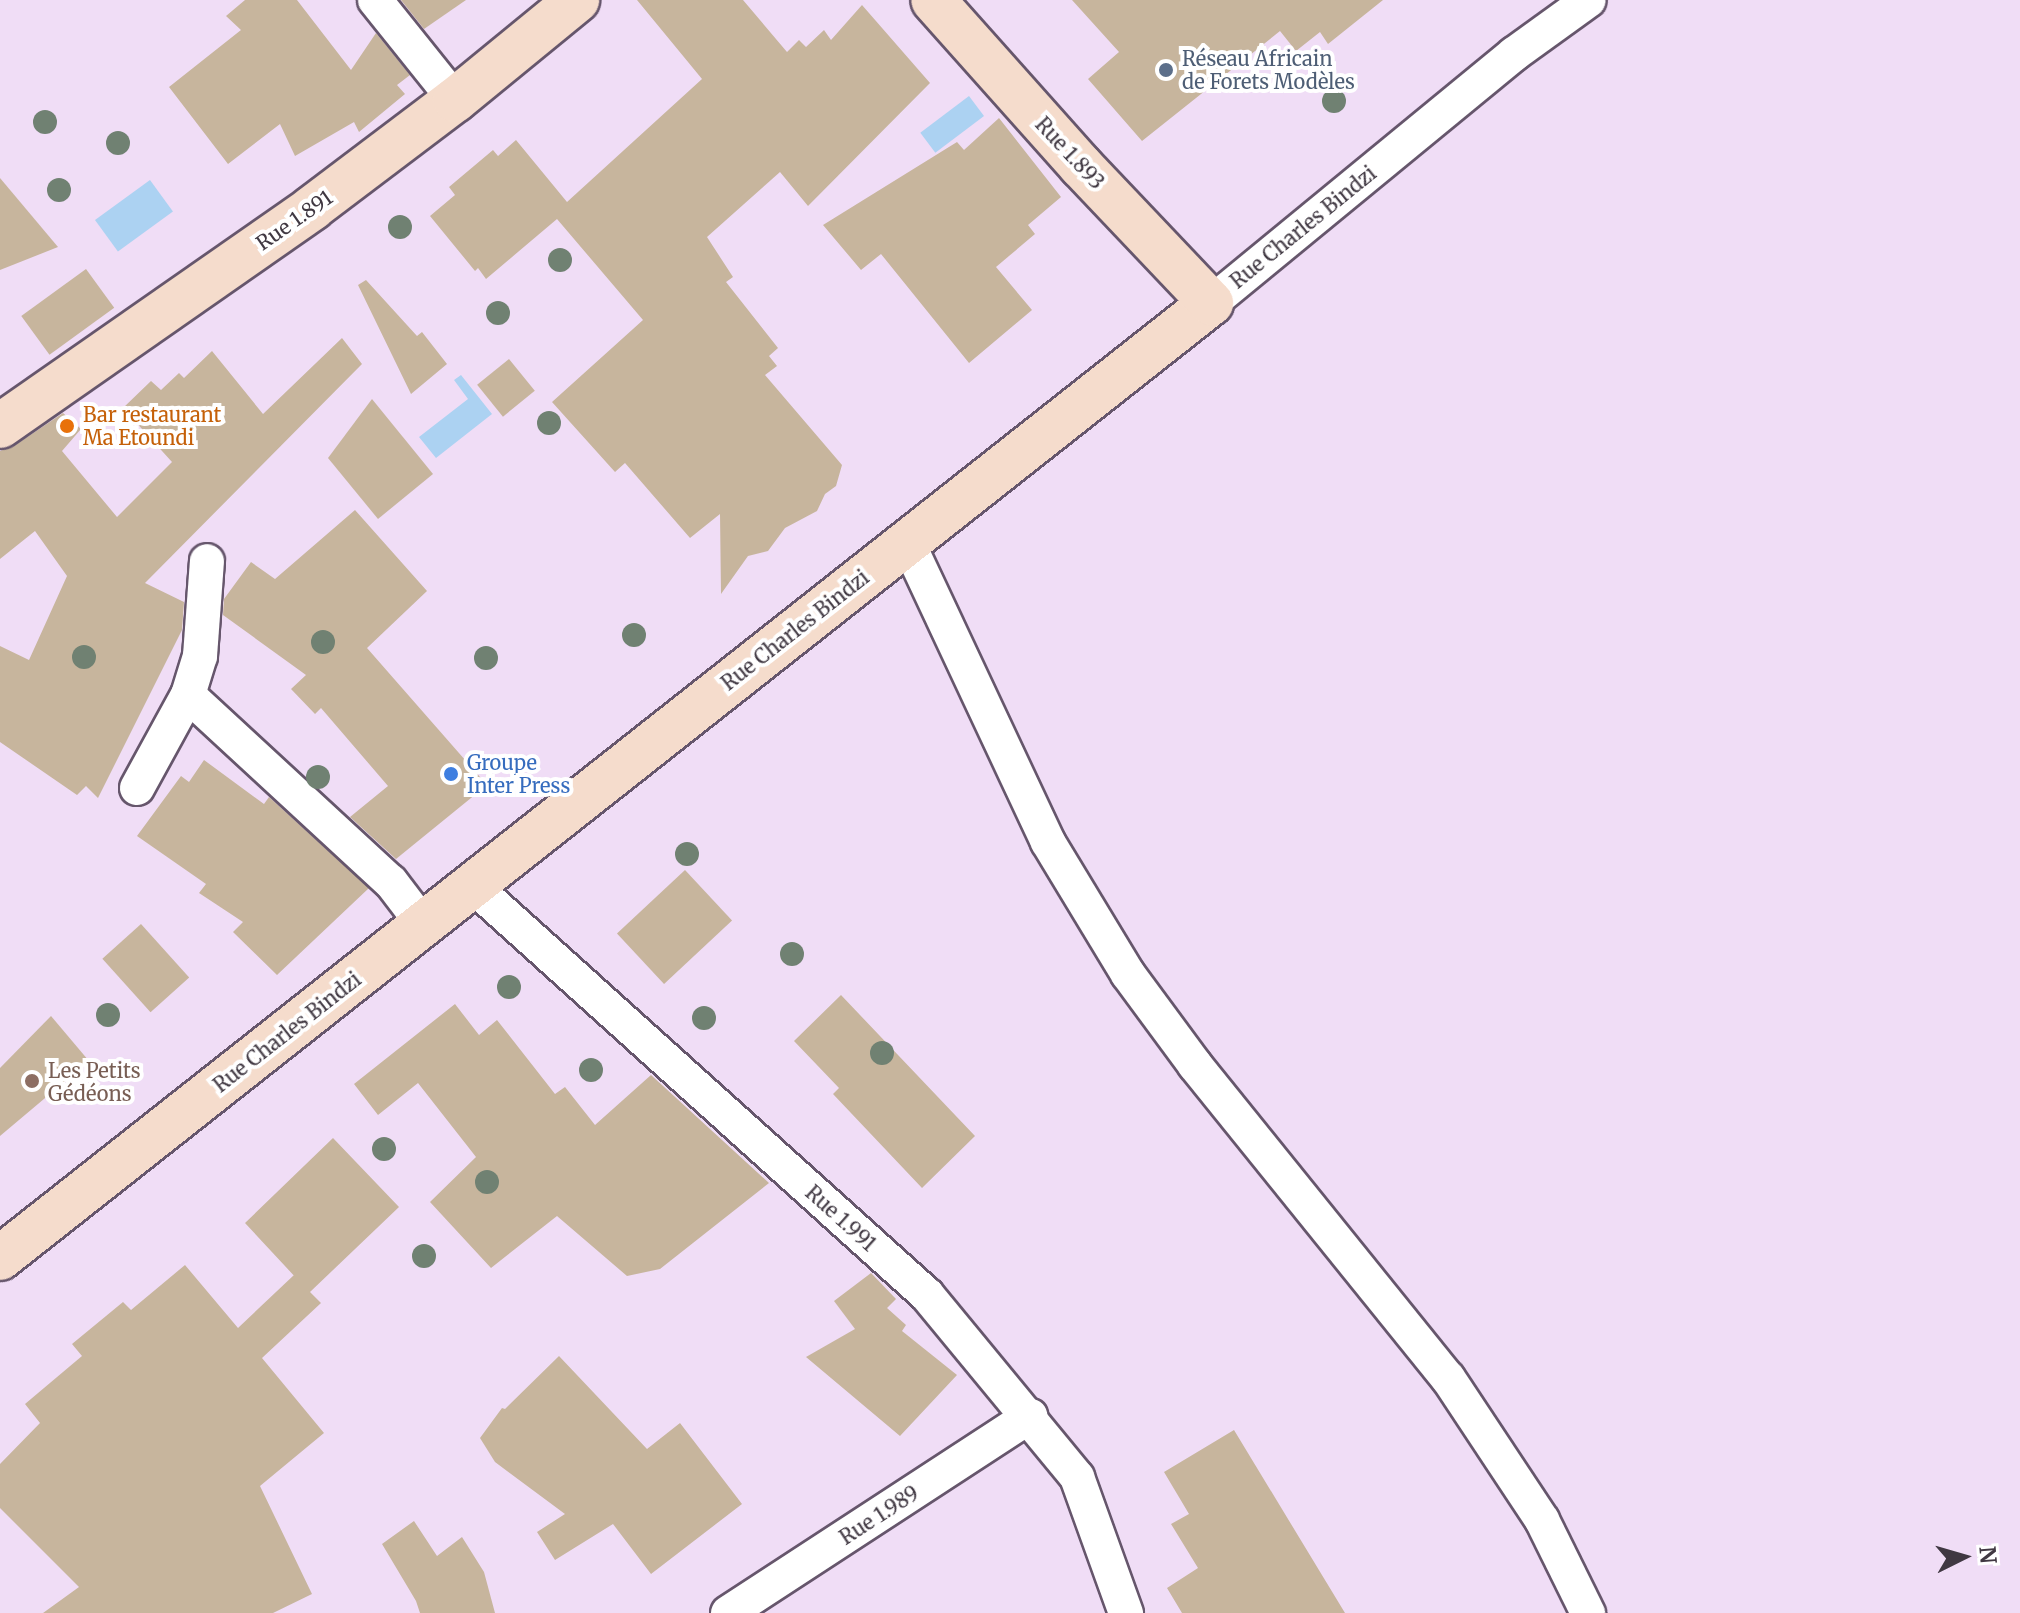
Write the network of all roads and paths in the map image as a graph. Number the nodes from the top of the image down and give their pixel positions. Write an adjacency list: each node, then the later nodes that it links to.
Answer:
1 (375, 0): 5 (street)
2 (577, 0): 5 (street, Rue 1.891)
3 (933, 0): 6 (street, Rue 1.893)
4 (1589, 0): 6 (street, Rue Charles Bindzi)
5 (455, 100): 7 (street, Rue 1.891)
6 (1211, 303): 8 (street, Rue Charles Bindzi)
7 (0, 426)
8 (907, 541): 12 (street, Rue Charles Bindzi); 18 (street)
9 (207, 561): 10 (street)
10 (188, 695): 11 (street); 13 (street)
11 (137, 788)
12 (472, 885): 13 (street, Rue Charles Bindzi); 15 (street, Rue 1.991)
13 (423, 924): 14 (street, Rue Charles Bindzi)
14 (0, 1258)
15 (1030, 1416): 16 (street, Rue 1.989); 17 (street, Rue 1.991)
16 (728, 1613)
17 (1126, 1613)
18 (1588, 1613)

